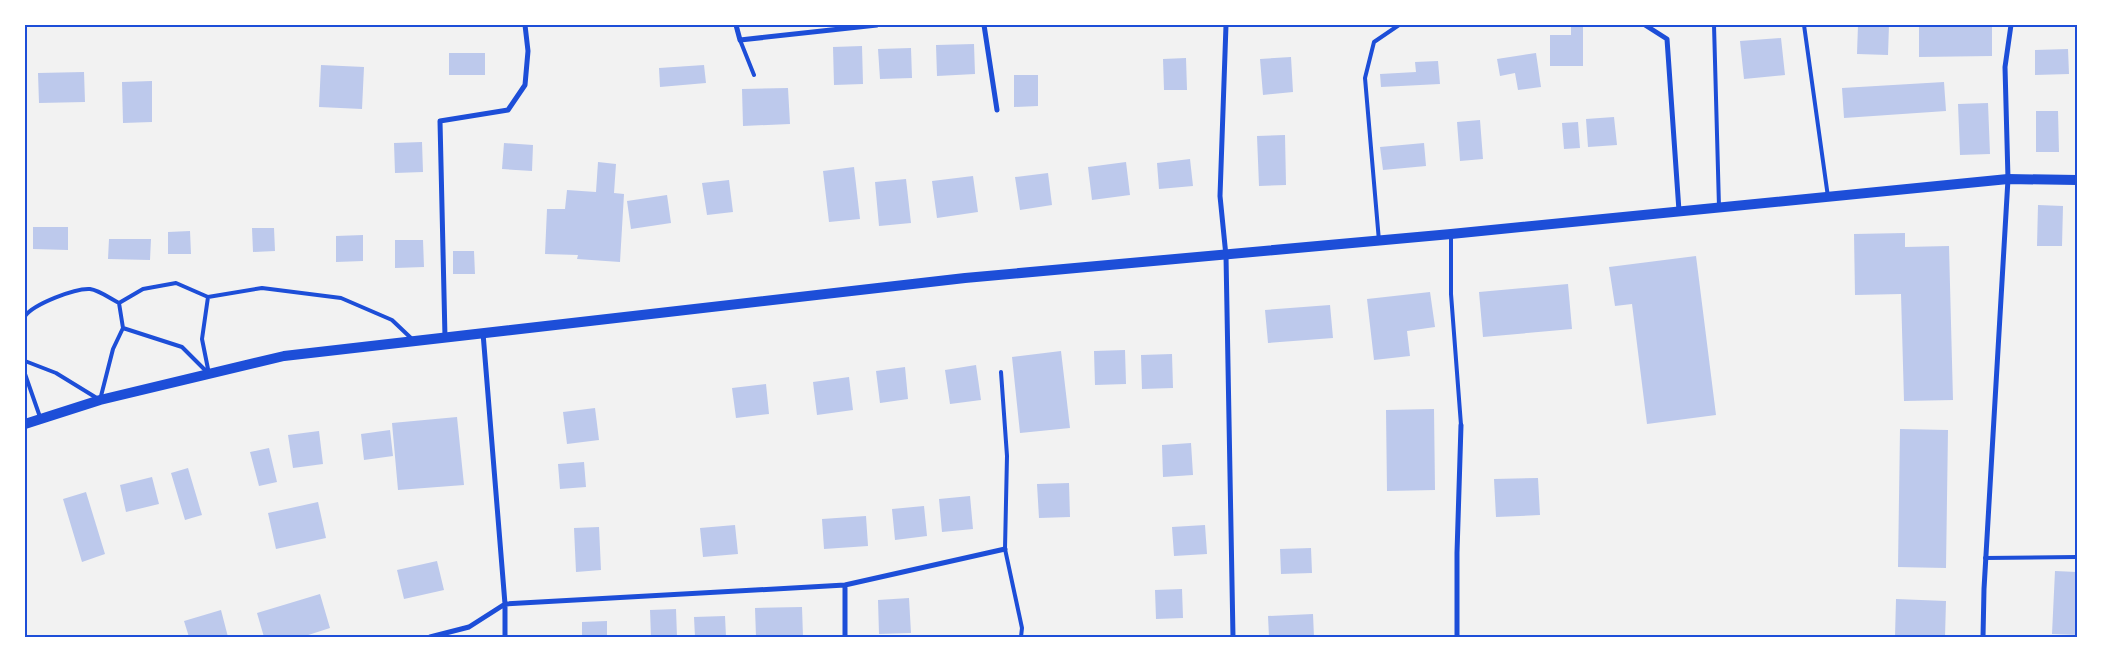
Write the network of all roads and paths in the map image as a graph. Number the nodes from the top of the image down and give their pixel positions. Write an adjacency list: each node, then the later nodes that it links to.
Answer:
1 (525, 25): 27 (street)
2 (736, 25): 11 (street)
3 (877, 25): 11 (street)
4 (984, 25): 13 (street)
5 (1226, 25): 21 (street)
6 (1399, 25): 20 (lane)
7 (1645, 25): 18 (street)
8 (1714, 25): 17 (lane)
9 (1804, 25): 16 (lane)
10 (2011, 25): 14 (street)
11 (740, 40): 12 (lane)
12 (754, 75)
13 (997, 110)
14 (2008, 179): 15 (main road); 16 (main road); 39 (street)
15 (2077, 180)
16 (1828, 197): 17 (main road)
17 (1718, 207): 18 (main road)
18 (1679, 211): 19 (main road)
19 (1451, 234): 20 (main road); 36 (lane)
20 (1379, 241): 21 (main road)
21 (1226, 256): 26 (main road); 46 (street)
22 (208, 297): 23 (lane); 28 (lane); 32 (lane)
23 (119, 303): 24 (lane); 25 (lane)
24 (25, 316)
25 (123, 328): 32 (lane); 33 (lane)
26 (483, 333): 27 (main road); 41 (street)
27 (445, 337): 28 (main road)
28 (414, 341): 32 (main road)
29 (25, 361): 33 (lane)
30 (1001, 372): 37 (lane)
31 (25, 374): 34 (lane)
32 (209, 374): 33 (main road)
33 (100, 400): 34 (main road)
34 (40, 419): 35 (main road)
35 (25, 424)
36 (1461, 425): 47 (street)
37 (1005, 549): 40 (street); 45 (lane)
38 (2077, 557): 39 (lane)
39 (1985, 558): 48 (street)
40 (845, 585): 41 (street); 44 (street)
41 (505, 604): 42 (street); 43 (street)
42 (430, 637)
43 (505, 637)
44 (845, 637)
45 (1021, 637)
46 (1233, 637)
47 (1457, 637)
48 (1983, 637)

